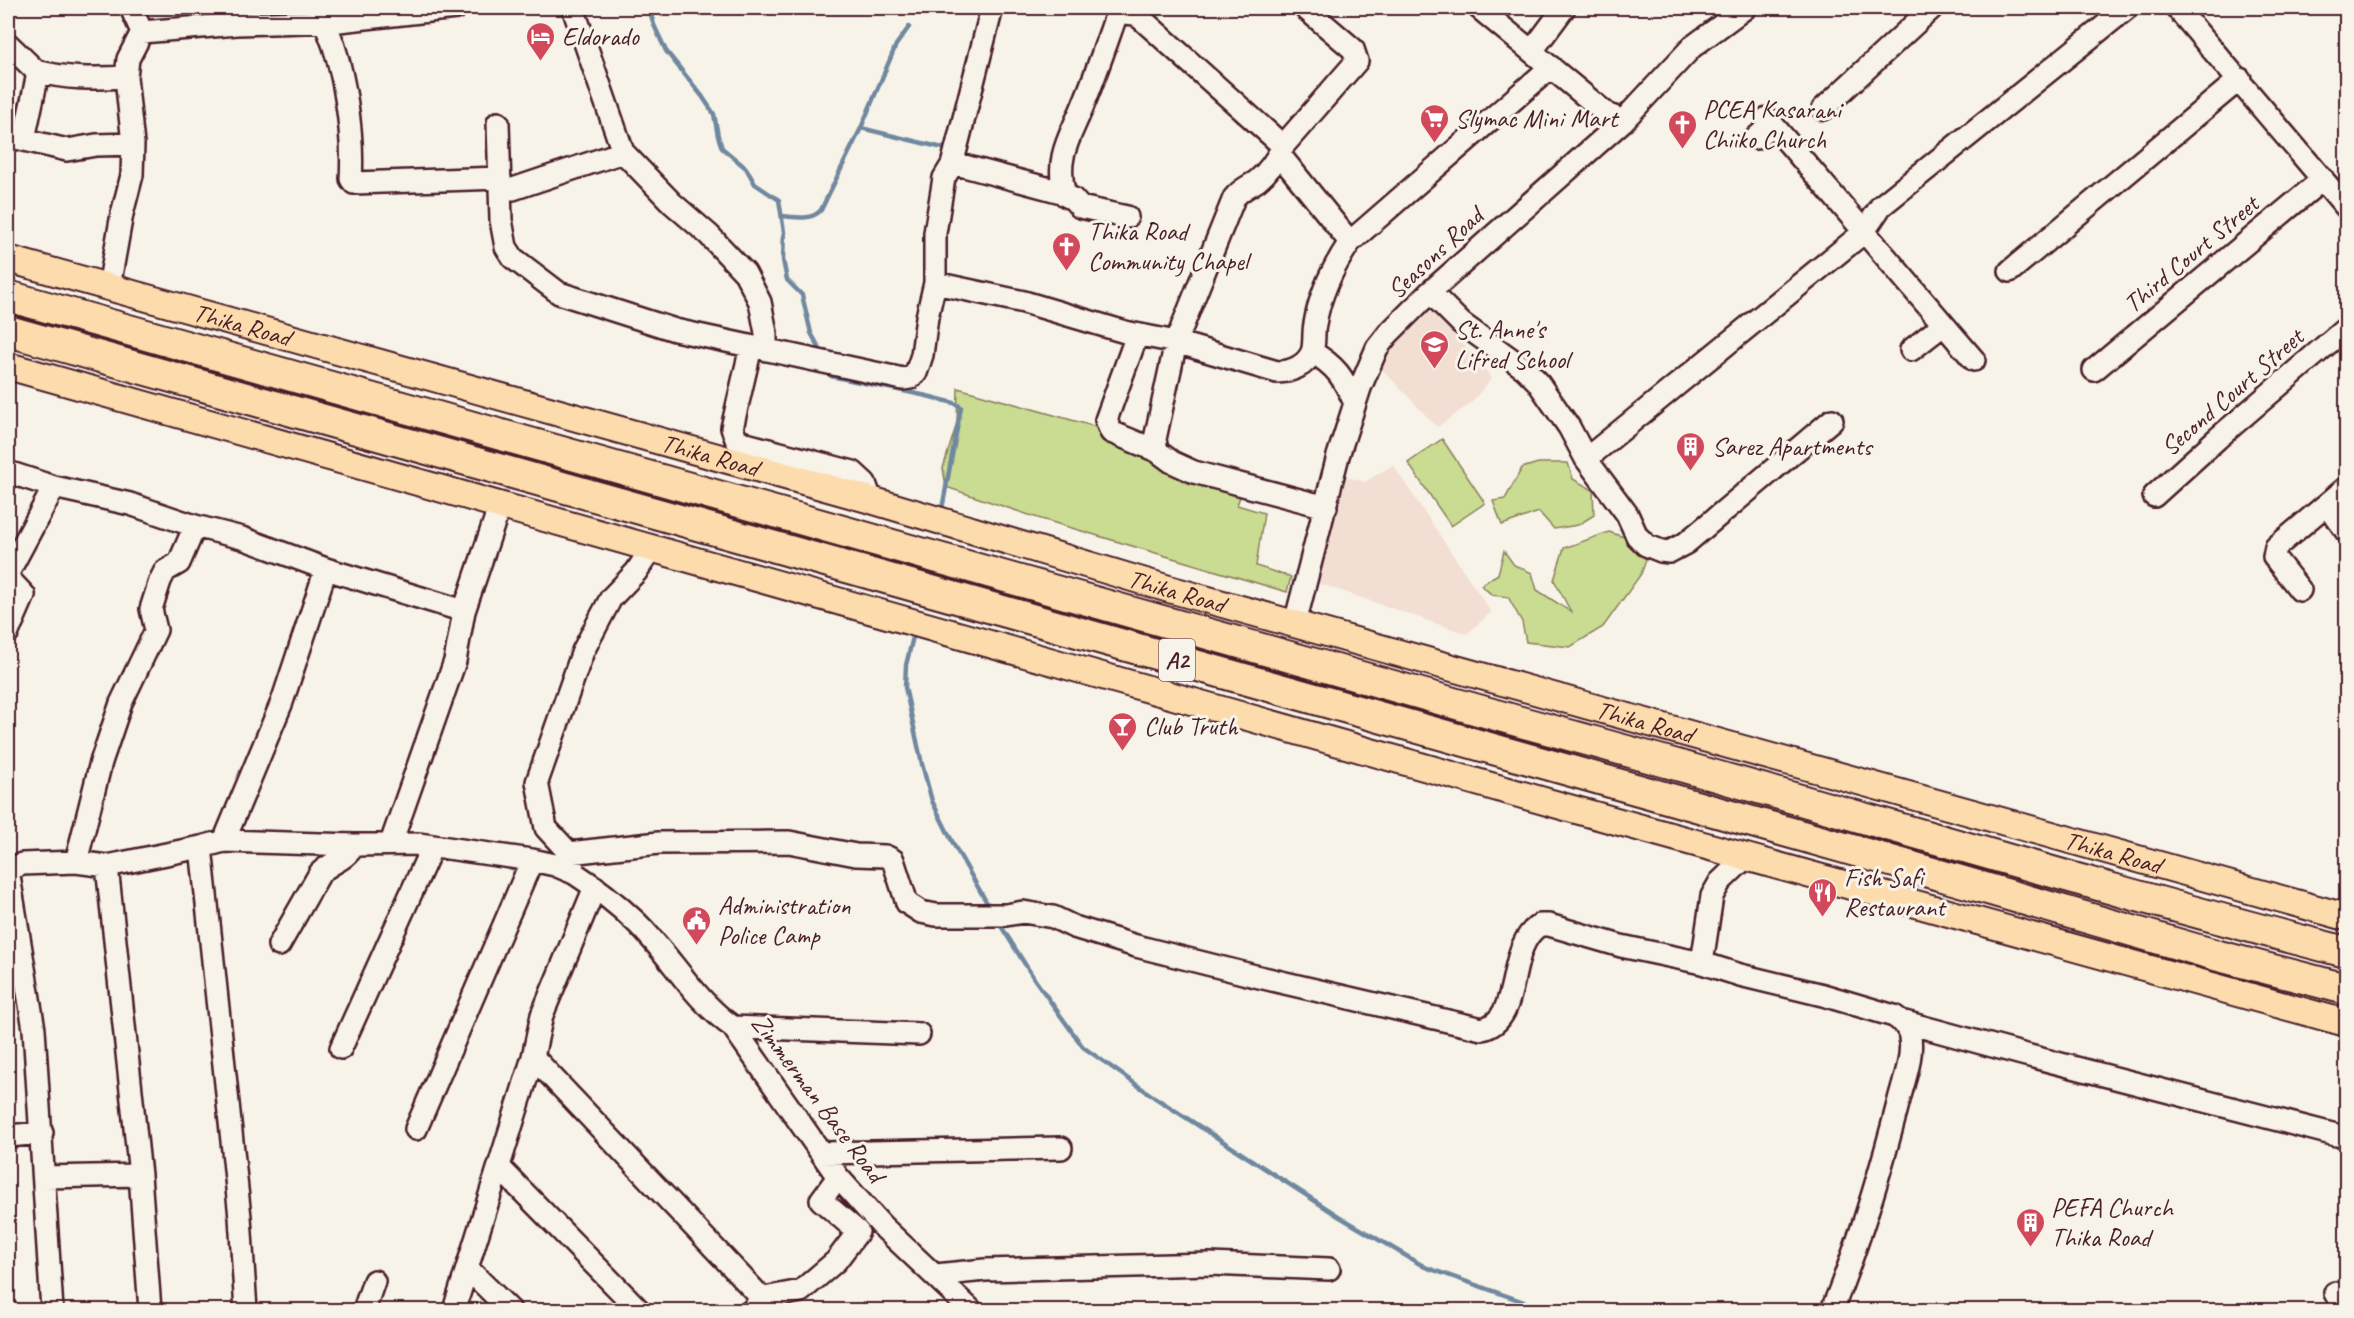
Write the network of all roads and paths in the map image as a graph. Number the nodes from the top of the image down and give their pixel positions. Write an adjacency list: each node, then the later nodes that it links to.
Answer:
1 (131, 8): 14 (street)
2 (456, 8): 13 (street)
3 (573, 8): 28 (street)
4 (992, 8): 29 (street)
5 (1305, 8): 27 (street)
6 (1479, 8): 16 (street)
7 (1564, 8): 16 (street)
8 (1745, 8): 22 (street, Seasons Road)
9 (1932, 8): 21 (street)
10 (2127, 8): 35 (street)
11 (2177, 8): 20 (street)
12 (235, 16): 13 (street); 14 (street)
13 (324, 21): 31 (street)
14 (142, 32): 19 (street)
15 (8, 44): 18 (street)
16 (1532, 51): 17 (street)
17 (1551, 67): 22 (street); 36 (street)
18 (36, 71): 19 (street); 25 (street)
19 (126, 77): 26 (street)
20 (2240, 79): 30 (street); 38 (street)
21 (1823, 110)
22 (1623, 121): 41 (street, Seasons Road)
23 (498, 123): 31 (street)
24 (1765, 127): 35 (street)
25 (16, 137): 26 (street)
26 (133, 144): 40 (street)
27 (1281, 150): 32 (street); 36 (street); 47 (street)
28 (623, 152): 31 (street); 48 (street)
29 (953, 164): 32 (street); 39 (street)
30 (2323, 179): 33 (street); 53 (street, Third Court Street)
31 (500, 184): 48 (street)
32 (1065, 194): 34 (street)
33 (2346, 207)
34 (1127, 217)
35 (1863, 233): 43 (street); 57 (street)
36 (1350, 242): 50 (street)
37 (8, 259): 40 (main road, Thika Road)
38 (2010, 271)
39 (935, 283): 46 (street); 48 (street)
40 (109, 287): 62 (main road, Thika Road)
41 (1430, 291): 54 (street, Seasons Road); 57 (street)
42 (8, 296): 90 (highway, Thika Road / A2)
43 (1943, 325): 49 (street); 51 (street)
44 (2346, 328): 61 (street, Second Court Street)
45 (8, 331): 92 (highway, A2)
46 (1137, 334): 47 (street); 56 (street)
47 (1176, 342): 50 (street); 56 (street)
48 (758, 349): 62 (street)
49 (1911, 350)
50 (1311, 352): 54 (street)
51 (1974, 360)
52 (8, 366): 64 (main road)
53 (2094, 370)
54 (1355, 403): 65 (street, Seasons Road)
55 (1832, 420): 57 (street)
56 (1157, 451): 65 (street)
57 (1586, 459)
58 (8, 472): 59 (street)
59 (54, 487): 66 (street); 70 (street)
60 (2346, 488): 63 (street)
61 (2154, 496)
62 (871, 500): 74 (main road, Thika Road)
63 (2327, 504): 67 (street); 72 (street)
64 (500, 505): 68 (main road); 73 (street)
65 (1326, 507): 74 (street, Seasons Road)
66 (195, 526): 69 (street); 83 (street)
67 (2346, 531)
68 (652, 548): 81 (main road); 84 (street, Zimmerman Base Road)
69 (326, 569): 73 (street); 76 (street)
70 (8, 573)
71 (8, 578): 75 (street)
72 (2300, 590)
73 (464, 611): 77 (street)
74 (1295, 623): 88 (main road, Thika Road)
75 (8, 632)
76 (224, 841): 78 (street); 80 (street)
77 (391, 843): 78 (street); 79 (street)
78 (354, 845): 89 (street)
79 (432, 847): 82 (street); 97 (street)
80 (201, 848): 85 (street); 116 (street)
81 (1747, 856): 91 (street); 94 (main road)
82 (532, 860): 84 (street); 99 (street)
83 (76, 862): 85 (street); 86 (street)
84 (572, 863): 87 (street, Zimmerman Base Road); 91 (street)
85 (107, 866): 106 (street)
86 (8, 870): 100 (street)
87 (595, 886): 95 (street, Zimmerman Base Road); 98 (street)
88 (2346, 917)
89 (279, 945)
90 (2346, 952)
91 (1702, 963): 93 (street)
92 (2346, 989)
93 (1901, 1021): 101 (street); 122 (street)
94 (2346, 1023)
95 (733, 1028): 96 (street); 104 (street, Zimmerman Base Road)
96 (919, 1034)
97 (341, 1048)
98 (532, 1058): 105 (street); 113 (street)
99 (416, 1129)
100 (42, 1133): 102 (street); 107 (street)
101 (2336, 1135)
102 (8, 1136)
103 (1061, 1148): 104 (street)
104 (823, 1153): 108 (street, Zimmerman Base Road)
105 (499, 1167): 109 (street); 120 (street)
106 (140, 1175): 107 (street); 115 (street)
107 (44, 1177): 114 (street)
108 (838, 1177): 111 (street, Zimmerman Base Road); 113 (street)
109 (467, 1268): 118 (street); 119 (street)
110 (1329, 1269): 111 (street)
111 (936, 1275): 121 (street, Zimmerman Base Road)
112 (374, 1281): 117 (street)
113 (763, 1306)
114 (52, 1311)
115 (150, 1311)
116 (246, 1311)
117 (364, 1311)
118 (454, 1311)
119 (510, 1311)
120 (639, 1311)
121 (971, 1311)
122 (1832, 1311)

